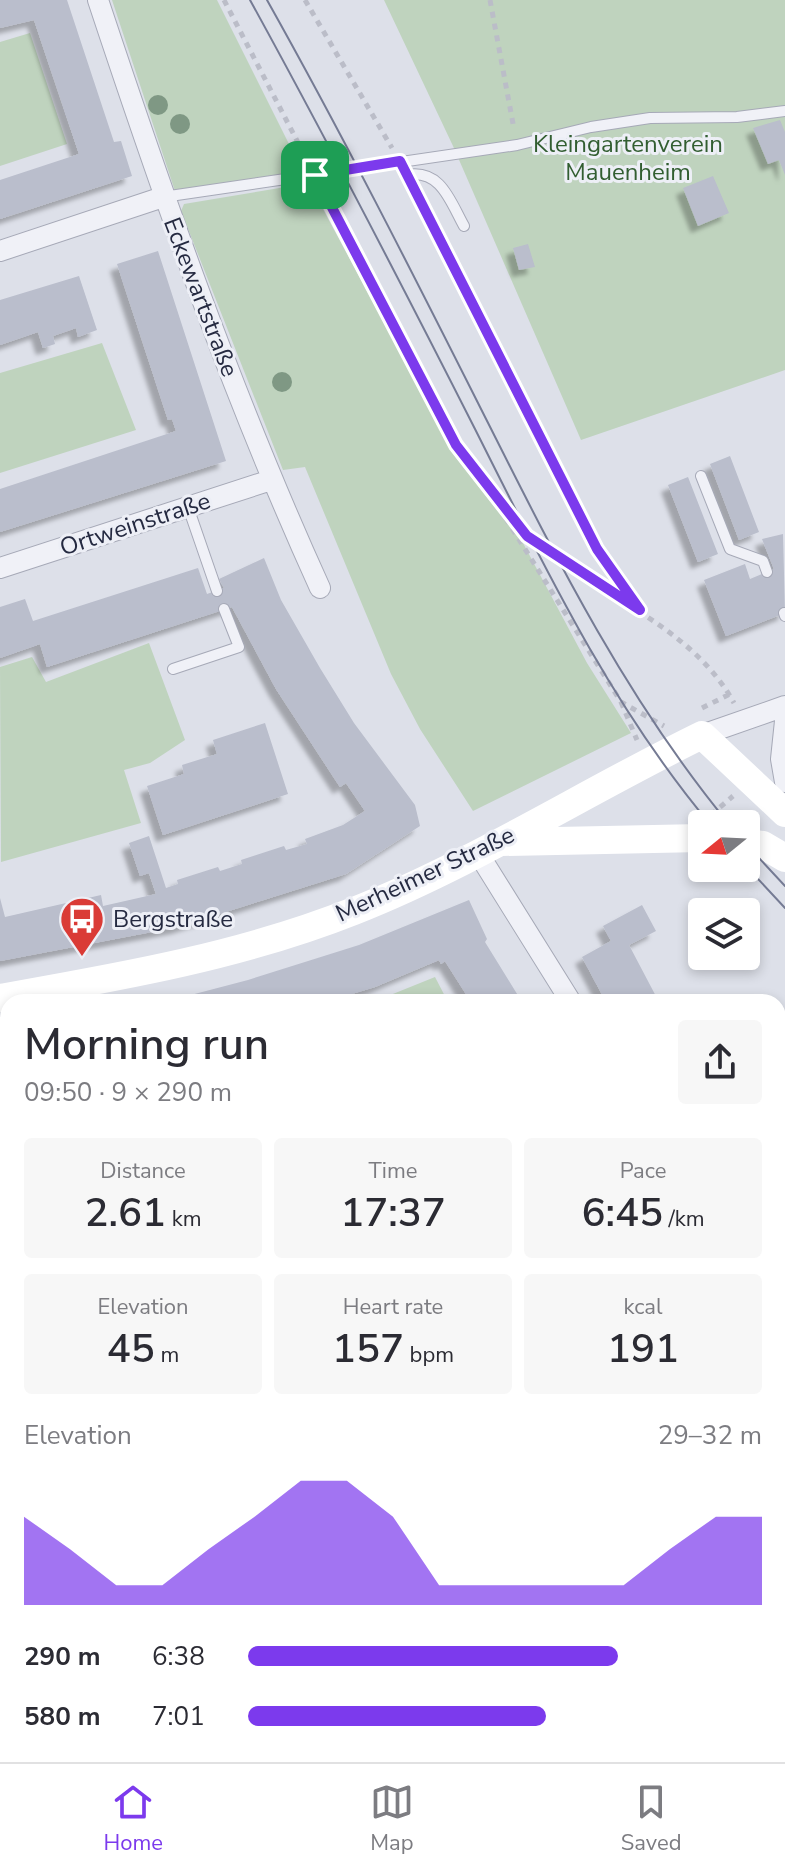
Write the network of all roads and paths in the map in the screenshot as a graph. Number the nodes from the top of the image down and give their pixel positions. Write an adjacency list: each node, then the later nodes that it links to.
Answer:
1 (98, 0): 10 (street, Eckewartstraße)
2 (224, 0): 8 (path)
3 (305, 0): 7 (path)
4 (490, 0): 6 (path)
5 (785, 111): 6 (lane)
6 (517, 145): 7 (lane)
7 (400, 161): 8 (lane)
8 (315, 175): 10 (lane); 14 (path)
9 (407, 175): 11 (lane); 22 (path)
10 (163, 197): 12 (street); 15 (street, Eckewartstraße)
11 (464, 226)
12 (0, 251)
13 (701, 476): 18 (lane)
14 (480, 478): 22 (path); 24 (path)
15 (271, 480): 16 (street, Ortweinstraße); 19 (street, Eckewartstraße)
16 (188, 507): 17 (street, Ortweinstraße); 20 (lane)
17 (0, 568)
18 (767, 572)
19 (320, 588)
20 (217, 591)
21 (224, 609): 23 (lane)
22 (640, 610): 27 (path)
23 (173, 669)
24 (621, 702): 26 (path); 29 (path)
25 (785, 706): 27 (street, Merheimer Straße)
26 (678, 720)
27 (696, 724): 30 (main road); 38 (main road, Merheimer Straße)
28 (784, 735): 31 (street)
29 (638, 741)
30 (750, 780): 32 (path); 33 (main road)
31 (785, 782)
32 (718, 810)
33 (785, 813)
34 (688, 820): 35 (path)
35 (688, 833)
36 (688, 837): 38 (main road)
37 (760, 845): 39 (main road)
38 (487, 848): 40 (main road, Merheimer Straße); 41 (street)
39 (785, 858)
40 (22, 994)
41 (567, 994)

